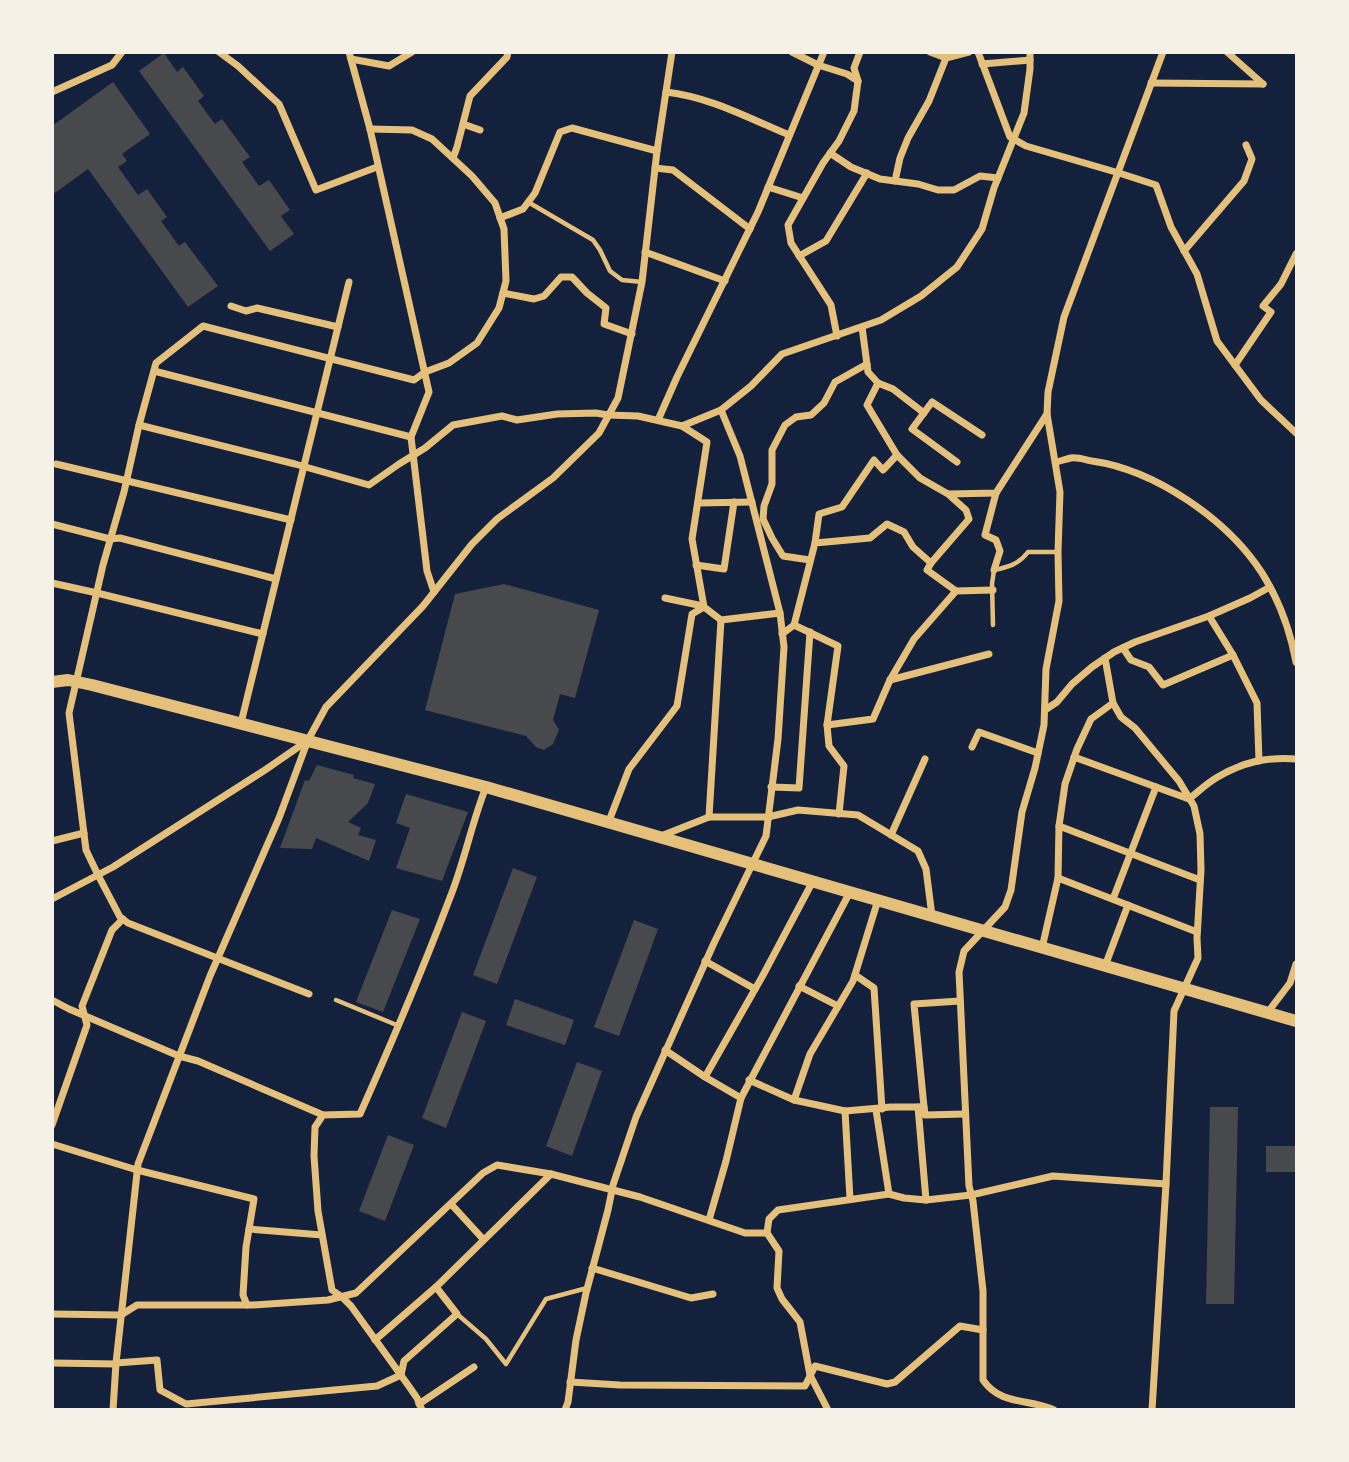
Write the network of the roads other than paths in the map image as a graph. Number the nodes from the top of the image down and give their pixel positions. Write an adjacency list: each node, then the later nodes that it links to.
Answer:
1 (122, 52): 21 (street)
2 (219, 52): 32 (street)
3 (412, 52): 14 (street)
4 (508, 52): 23 (street)
5 (672, 52): 22 (street)
6 (792, 52): 18 (street)
7 (824, 52): 18 (street)
8 (860, 52): 19 (street)
9 (930, 52): 16 (street)
10 (970, 52): 16 (street)
11 (978, 52): 17 (street)
12 (1163, 52): 20 (street)
13 (1227, 52): 20 (street)
14 (350, 56): 24 (street)
15 (1030, 56): 17 (street); 27 (street)
16 (946, 58): 37 (street)
17 (982, 64): 27 (street)
18 (818, 65): 19 (street); 26 (street)
19 (859, 81): 30 (street)
20 (1151, 83): 35 (street)
21 (52, 92)
22 (666, 92): 26 (street); 29 (street)
23 (463, 124): 25 (street); 31 (street)
24 (370, 129): 31 (street); 32 (street)
25 (480, 130)
26 (789, 135): 38 (street)
27 (1015, 139): 35 (street); 36 (street)
28 (1245, 145): 43 (street)
29 (657, 151): 33 (street); 40 (street)
30 (830, 153): 34 (street); 39 (street)
31 (453, 158): 41 (street)
32 (377, 167): 60 (street)
33 (655, 168): 42 (street); 44 (street)
34 (867, 173): 37 (street); 46 (street)
35 (1119, 173): 43 (street); 65 (street)
36 (998, 178): 37 (street); 53 (street)
37 (895, 181)
38 (768, 187): 39 (street); 42 (street)
39 (803, 198): 46 (street)
40 (528, 202): 41 (street); 49 (lane)
41 (500, 218): 50 (street)
42 (750, 229): 47 (street)
43 (1184, 251): 58 (street)
44 (646, 252): 47 (street); 49 (street)
45 (1297, 254): 58 (street)
46 (799, 256): 55 (street)
47 (725, 281): 67 (street)
48 (349, 282): 52 (street)
49 (642, 282): 54 (street)
50 (503, 293): 54 (street); 60 (street)
51 (231, 306): 52 (street)
52 (338, 327): 56 (street)
53 (862, 327): 55 (street); 57 (street)
54 (632, 334): 66 (street)
55 (837, 336): 62 (street)
56 (331, 358): 59 (street); 60 (street); 63 (street)
57 (867, 364): 61 (street); 90 (street)
58 (1235, 365): 70 (street)
59 (154, 371): 63 (street); 68 (street)
60 (425, 372): 72 (street)
61 (878, 383): 64 (street); 74 (street)
62 (721, 410): 69 (street); 84 (street)
63 (317, 413): 72 (street); 78 (street)
64 (924, 413): 71 (street); 75 (street)
65 (1047, 414): 76 (street); 80 (street)
66 (608, 415): 67 (street); 73 (street); 99 (street)
67 (658, 420): 69 (street)
68 (139, 425): 78 (street); 79 (street)
69 (682, 426): 82 (street)
70 (1297, 433)
71 (982, 435)
72 (411, 437): 73 (street)
73 (414, 455): 78 (street); 99 (street)
74 (897, 455): 81 (street); 88 (street)
75 (957, 462)
76 (1056, 462): 89 (street); 96 (street)
77 (56, 464): 79 (street)
78 (304, 467): 85 (street)
79 (127, 481): 85 (street); 87 (street)
80 (996, 493): 81 (street); 93 (street)
81 (948, 494): 91 (street)
82 (698, 502): 83 (street); 92 (street)
83 (734, 502): 84 (street); 92 (street)
84 (752, 502): 103 (street)
85 (291, 520): 94 (street)
86 (52, 524): 87 (street)
87 (110, 539): 94 (street); 100 (street)
88 (816, 543): 90 (street); 91 (street)
89 (1058, 552): 93 (lane); 120 (street)
90 (810, 561): 106 (street)
91 (931, 563): 98 (street)
92 (696, 565): 102 (street)
93 (994, 570): 97 (lane)
94 (276, 579): 109 (street)
95 (52, 583): 100 (street)
96 (1270, 587): 104 (street); 115 (street)
97 (993, 590): 98 (street); 107 (lane)
98 (956, 591): 116 (street)
99 (434, 592): 123 (street)
100 (97, 593): 109 (street); 118 (street)
101 (665, 598): 102 (street)
102 (704, 607): 105 (street); 137 (street)
103 (780, 613): 105 (street); 110 (street)
104 (1209, 616): 111 (street); 113 (street)
105 (721, 620): 135 (street)
106 (794, 625): 108 (street); 110 (street)
107 (993, 625)
108 (810, 632): 122 (street); 131 (street)
109 (263, 634): 121 (street)
110 (782, 634): 131 (street)
111 (1123, 648): 113 (street); 114 (street)
112 (989, 654): 116 (street)
113 (1233, 655): 129 (street)
114 (1105, 658): 119 (street); 120 (street)
115 (1297, 662)
116 (890, 680): 122 (street)
117 (52, 681): 118 (main road)
118 (76, 682): 121 (main road); 139 (street)
119 (1113, 703): 126 (street); 133 (street)
120 (1045, 710): 125 (street)
121 (241, 723): 123 (main road)
122 (827, 725): 134 (street)
123 (308, 740): 130 (main road); 145 (street); 159 (street)
124 (972, 747): 125 (street)
125 (1038, 753): 156 (street)
126 (1074, 757): 132 (street); 138 (street)
127 (925, 758): 140 (street)
128 (1297, 759): 129 (street)
129 (1259, 761): 133 (street)
130 (486, 787): 137 (main road); 175 (street)
131 (772, 787): 136 (street)
132 (1156, 787): 133 (street); 143 (street)
133 (1189, 799): 147 (street)
134 (839, 814): 136 (street); 140 (street)
135 (709, 817): 136 (street); 141 (street)
136 (768, 817): 144 (street)
137 (609, 821): 141 (main road)
138 (1059, 826): 143 (street); 146 (street)
139 (84, 833): 142 (street); 145 (street)
140 (891, 835): 154 (street)
141 (660, 836): 144 (main road)
142 (52, 841)
143 (1131, 853): 147 (street); 152 (street)
144 (752, 863): 148 (main road); 160 (street)
145 (97, 875): 150 (street); 155 (street)
146 (1058, 878): 152 (street); 158 (street)
147 (1200, 880): 157 (street)
148 (813, 881): 149 (main road); 166 (street)
149 (850, 892): 151 (main road); 164 (street)
150 (52, 900)
151 (878, 900): 154 (main road); 163 (street)
152 (1113, 900): 153 (street)
153 (1128, 905): 157 (street); 162 (street)
154 (932, 916): 156 (main road)
155 (123, 919): 159 (street); 173 (street)
156 (984, 931): 158 (main road); 170 (street)
157 (1198, 932): 165 (street)
158 (1042, 948): 162 (main road)
159 (217, 959): 167 (street); 177 (street)
160 (705, 961): 166 (street); 176 (street)
161 (1297, 964): 172 (street)
162 (1105, 966): 165 (main road)
163 (855, 975): 171 (street); 183 (street)
164 (799, 986): 171 (street); 179 (street)
165 (1184, 988): 172 (main road); 192 (street)
166 (755, 989): 178 (street)
167 (309, 994)
168 (52, 1000): 173 (street)
169 (336, 1000): 175 (lane)
170 (960, 1001): 182 (street); 186 (street)
171 (838, 1006): 181 (street)
172 (1268, 1012): 174 (main road)
173 (84, 1015): 177 (street); 185 (street)
174 (1297, 1021)
175 (399, 1026): 187 (street)
176 (665, 1050): 178 (street); 193 (street)
177 (179, 1056): 187 (street); 190 (street)
178 (705, 1077): 180 (street)
179 (749, 1080): 180 (street); 181 (street)
180 (741, 1098): 199 (street)
181 (794, 1100): 184 (street)
182 (921, 1107): 183 (street); 186 (street); 197 (street)
183 (879, 1109): 184 (street); 194 (street)
184 (845, 1111): 196 (street)
185 (54, 1114): 188 (street)
186 (965, 1114): 195 (street)
187 (323, 1115): 202 (street)
188 (52, 1125)
189 (52, 1144): 190 (street)
190 (138, 1170): 200 (street); 212 (street)
191 (551, 1174): 193 (street); 198 (street); 203 (street)
192 (1166, 1184): 195 (street); 228 (street)
193 (613, 1189): 199 (street); 204 (street)
194 (889, 1194): 196 (street); 197 (street)
195 (971, 1195): 197 (street); 213 (street)
196 (849, 1199): 201 (street)
197 (926, 1200)
198 (451, 1204): 203 (street); 208 (street)
199 (709, 1220): 201 (street)
200 (249, 1229): 202 (street); 209 (street)
201 (767, 1233): 219 (street)
202 (322, 1235): 208 (street)
203 (483, 1239): 205 (street)
204 (593, 1268): 206 (street); 207 (street)
205 (436, 1287): 211 (street); 214 (street)
206 (587, 1288): 211 (lane); 220 (street)
207 (713, 1294)
208 (342, 1297): 209 (street); 214 (street)
209 (247, 1305): 212 (street)
210 (52, 1314): 212 (street)
211 (457, 1314): 218 (street)
212 (121, 1315): 216 (street)
213 (982, 1330): 219 (street); 221 (street)
214 (375, 1340): 218 (street)
215 (52, 1363): 216 (street)
216 (116, 1364): 218 (street); 223 (street)
217 (474, 1367): 222 (street)
218 (401, 1375): 222 (street)
219 (810, 1375): 220 (street); 225 (street)
220 (570, 1382): 224 (street)
221 (1013, 1399): 226 (street); 227 (street)
222 (421, 1407)
223 (113, 1409)
224 (565, 1409)
225 (828, 1409)
226 (1013, 1409)
227 (1054, 1409)
228 (1152, 1409)

